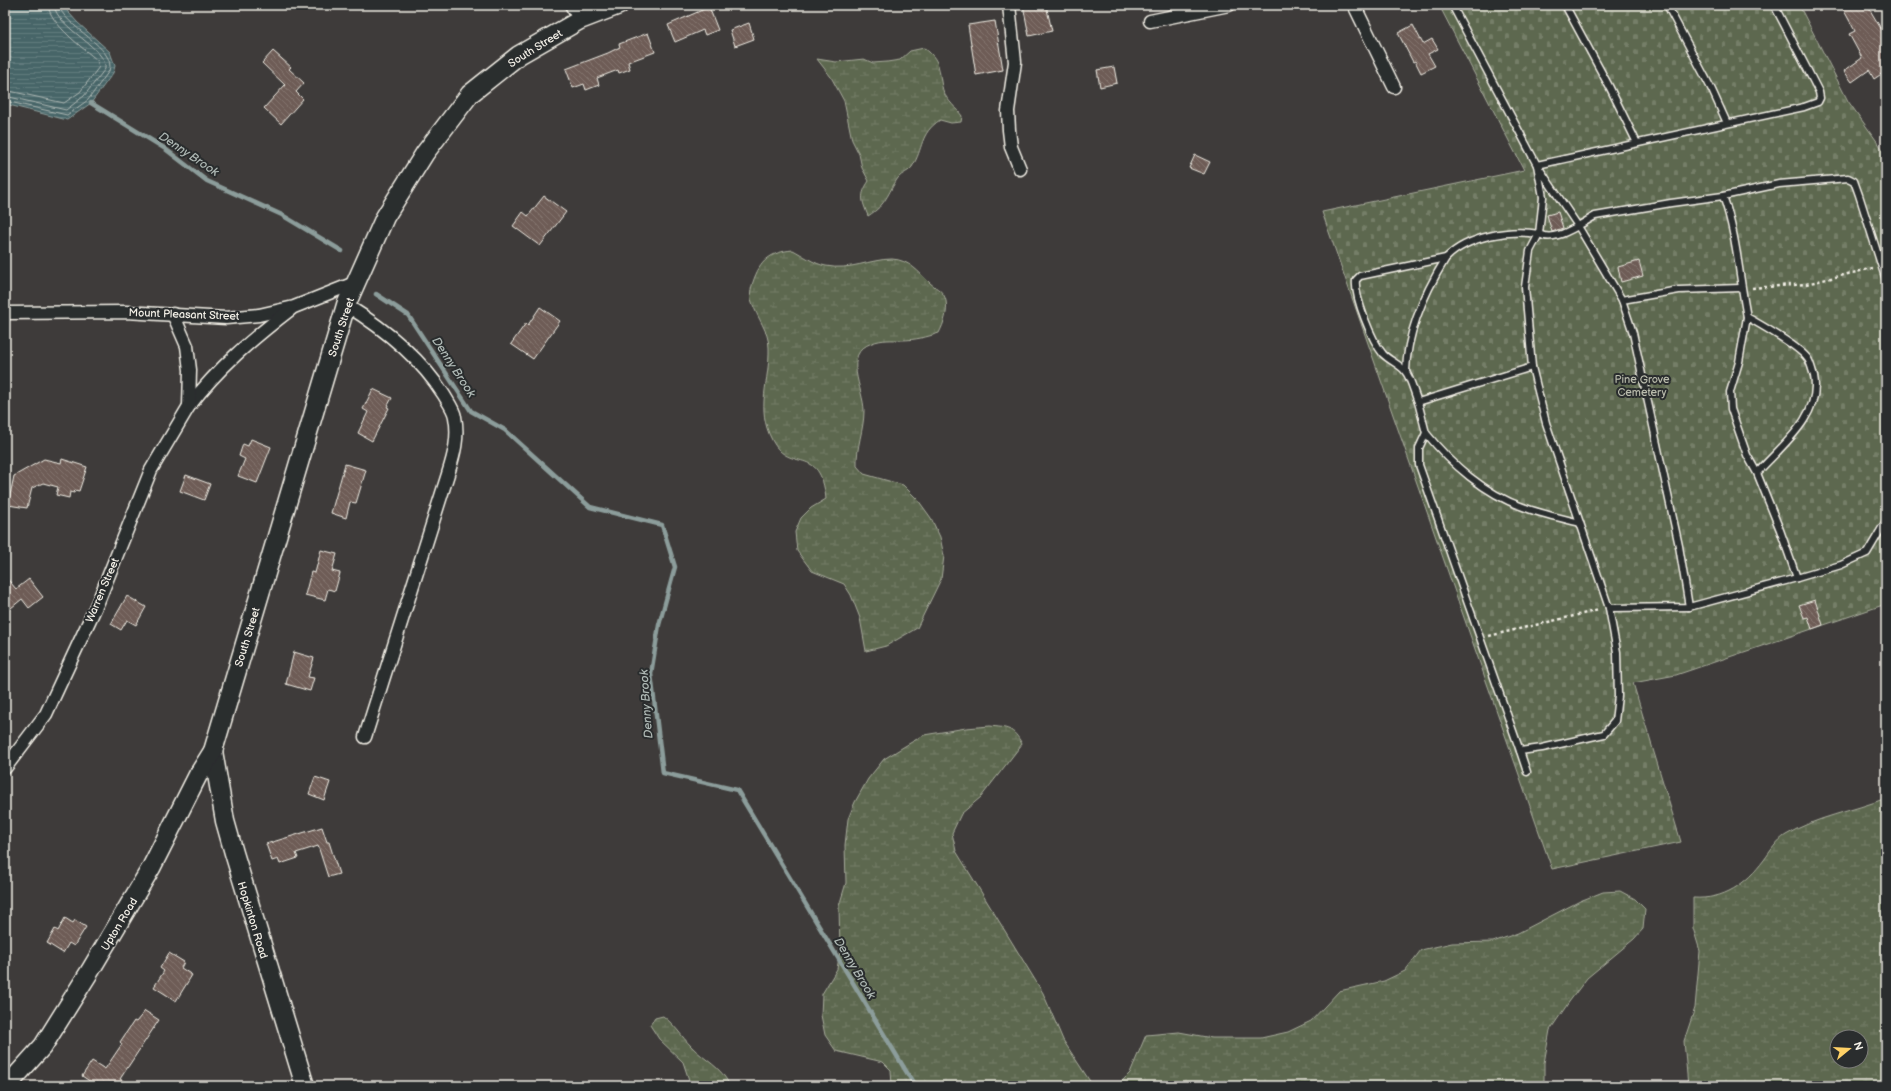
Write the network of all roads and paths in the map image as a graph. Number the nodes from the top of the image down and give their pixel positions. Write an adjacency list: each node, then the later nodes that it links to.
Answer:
1 (571, 5): 10 (street)
2 (619, 5): 10 (main road, South Street)
3 (1009, 5): 16 (street)
4 (1229, 5): 11 (street)
5 (1354, 5): 12 (street)
6 (1452, 5): 15 (lane)
7 (1565, 5): 14 (lane)
8 (1667, 5): 13 (lane)
9 (1774, 5): 13 (lane)
10 (580, 20): 23 (main road, South Street)
11 (1150, 21)
12 (1394, 87)
13 (1727, 123): 14 (lane)
14 (1637, 143): 15 (lane)
15 (1537, 165): 18 (lane); 19 (lane)
16 (1020, 169)
17 (1722, 196): 18 (lane); 21 (lane); 24 (lane)
18 (1578, 226): 19 (lane); 25 (lane)
19 (1539, 234): 20 (lane); 31 (lane)
20 (1446, 258): 32 (lane); 32 (lane)
21 (1881, 265): 22 (lane); 24 (path)
22 (1886, 280)
23 (357, 282): 26 (main road, South Street); 27 (street, Mount Pleasant Street)
24 (1741, 288): 25 (lane); 30 (lane)
25 (1622, 300): 40 (lane)
26 (346, 305): 43 (street); 44 (main road, South Street)
27 (294, 307): 29 (street, Mount Pleasant Street); 34 (street, Warren Street)
28 (5, 313): 29 (street, Mount Pleasant Street)
29 (173, 314): 34 (street, Warren Street)
30 (1747, 317): 36 (lane); 36 (lane)
31 (1532, 367): 33 (lane); 38 (lane)
32 (1406, 371): 33 (lane)
33 (1418, 402): 35 (lane)
34 (189, 406): 46 (street, Warren Street)
35 (1426, 433): 38 (lane); 42 (lane)
36 (1757, 473): 39 (lane)
37 (1886, 521): 39 (lane)
38 (1580, 523): 41 (lane)
39 (1797, 578): 40 (lane)
40 (1689, 607): 41 (lane)
41 (1609, 608): 42 (path); 45 (lane)
42 (1480, 638): 45 (lane)
43 (365, 737)
44 (213, 751): 48 (main road, Upton Road); 49 (main road, Hopkinton Road)
45 (1520, 751): 47 (lane)
46 (5, 768)
47 (1526, 772)
48 (7, 1086)
49 (304, 1086)

